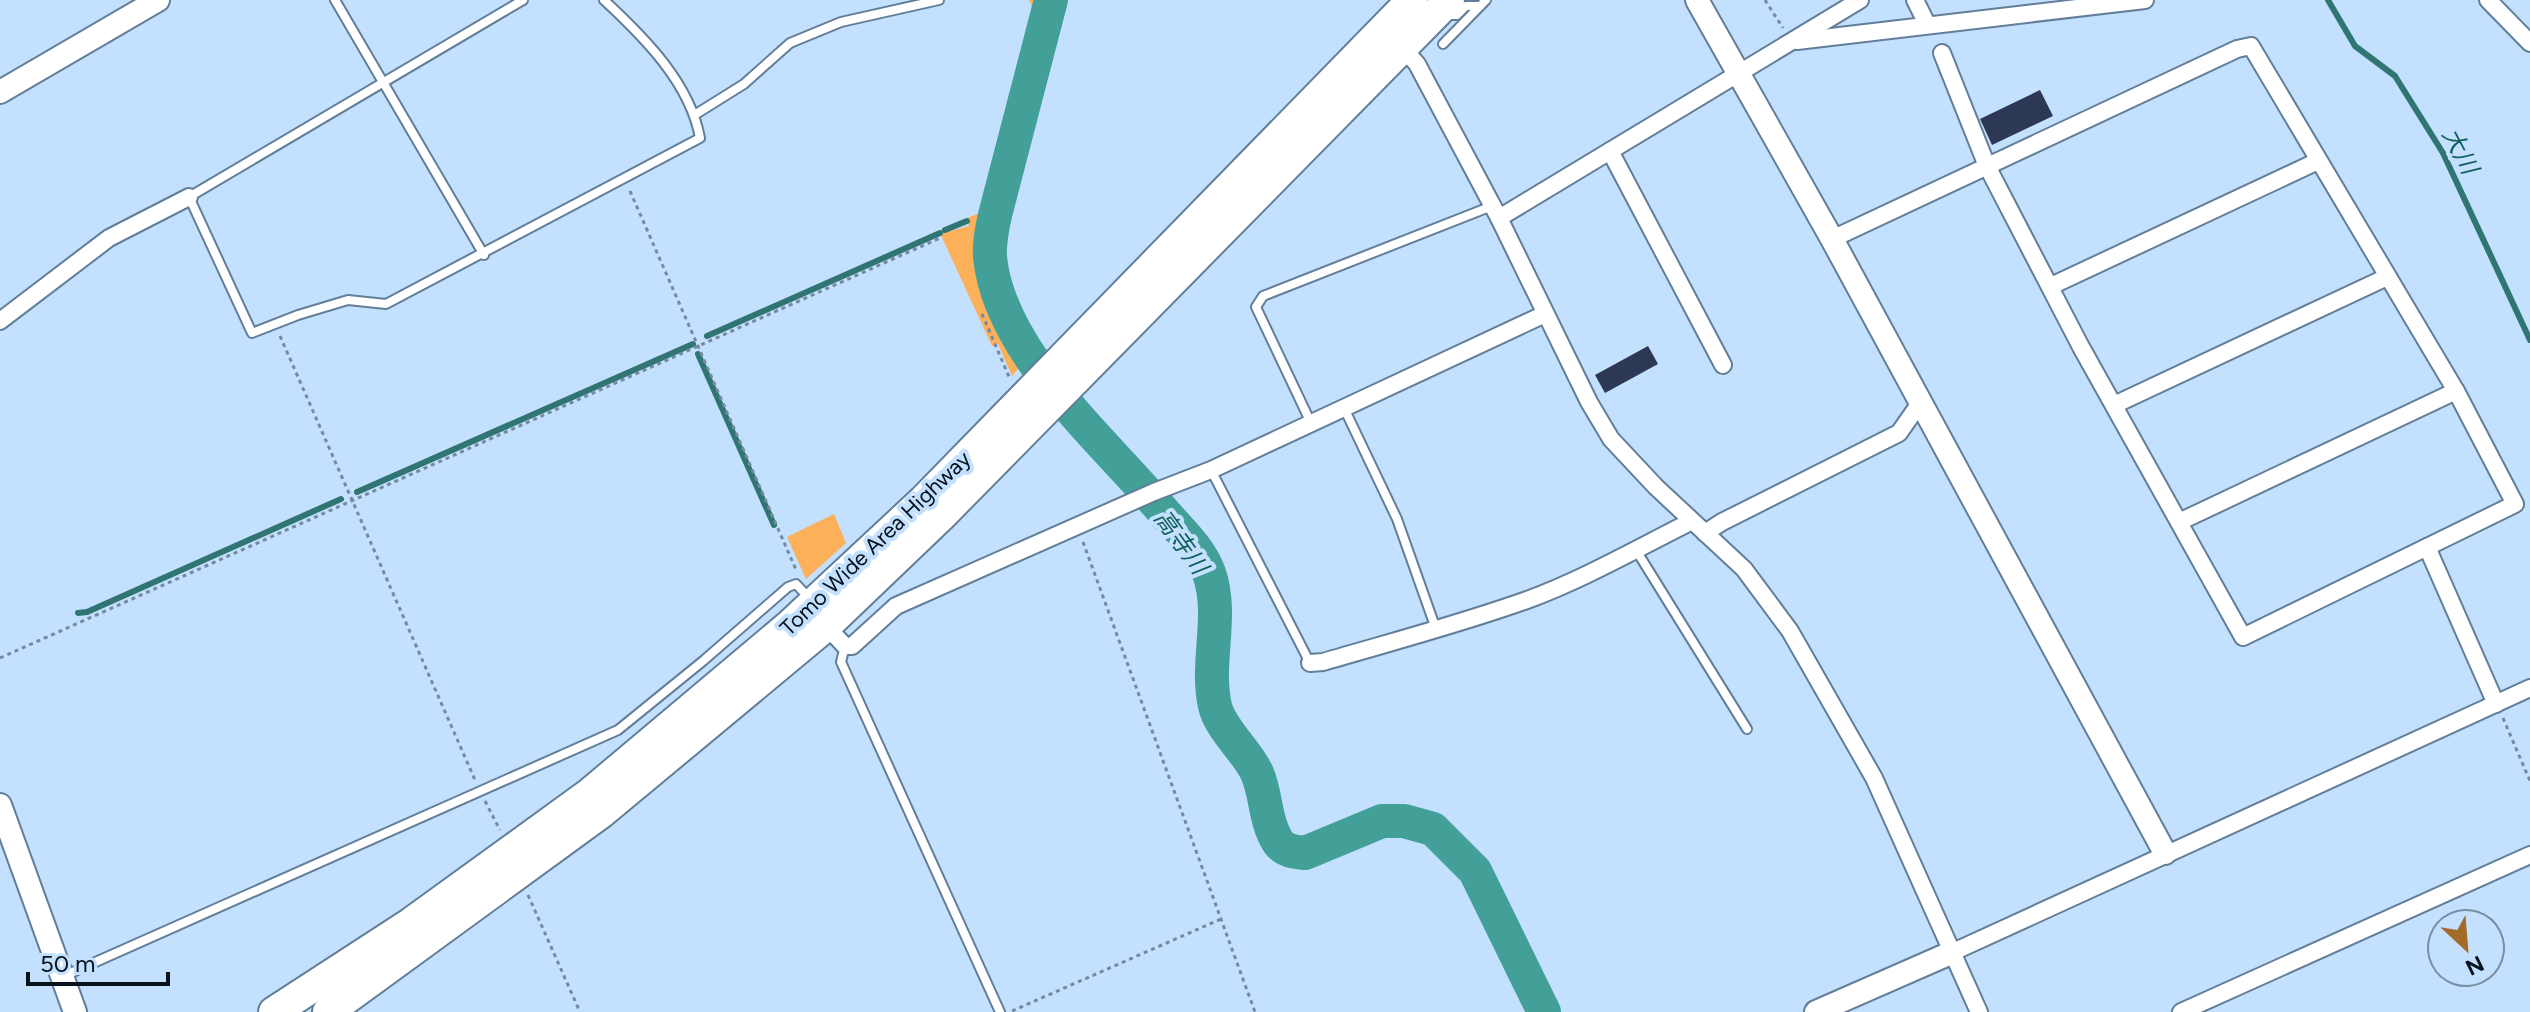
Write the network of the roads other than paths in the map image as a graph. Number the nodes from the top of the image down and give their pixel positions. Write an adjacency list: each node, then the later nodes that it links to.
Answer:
1 (158, 0): 21 (street)
2 (335, 0): 20 (lane)
3 (523, 0): 20 (lane)
4 (604, 0): 22 (lane)
5 (939, 0): 22 (lane)
6 (1697, 0): 19 (street)
7 (1860, 0): 14 (street)
8 (1915, 0): 13 (street)
9 (2145, 0): 13 (street)
10 (2488, 0): 15 (street)
11 (1483, 3): 12 (lane); 16 (lane)
12 (1419, 5): 17 (highway, Tomo Wide Area Highway); 35 (highway, Tomo Wide Area Highway)
13 (1927, 24): 14 (street)
14 (1791, 42): 19 (street)
15 (2530, 43)
16 (1443, 44)
17 (1402, 47): 27 (street); 35 (highway, Tomo Wide Area Highway)
18 (1942, 53): 25 (street)
19 (1738, 74): 23 (street); 28 (street)
20 (384, 82): 26 (lane); 29 (lane)
21 (0, 92)
22 (696, 114): 29 (lane)
23 (1610, 151): 27 (street); 34 (street)
24 (2318, 161): 25 (street); 30 (street); 31 (street)
25 (1987, 166): 28 (street); 31 (street)
26 (189, 197): 29 (lane); 33 (street)
27 (1496, 212): 32 (street); 40 (lane)
28 (1832, 239): 37 (street)
29 (484, 255)
30 (2387, 277): 36 (street); 38 (street)
31 (2051, 286): 38 (street)
32 (1545, 314): 39 (street); 42 (street)
33 (0, 321)
34 (1723, 365)
35 (1064, 374): 47 (highway, Tomo Wide Area Highway)
36 (2456, 391): 43 (street); 45 (street)
37 (1920, 403): 44 (street); 54 (street)
38 (2114, 405): 43 (street)
39 (1344, 408): 40 (street); 48 (lane)
40 (1311, 423): 41 (street)
41 (1211, 470): 47 (street); 49 (lane)
42 (1692, 521): 44 (street); 46 (street)
43 (2179, 522): 45 (street)
44 (1705, 533): 56 (street)
45 (2427, 547): 51 (street)
46 (1636, 550): 48 (street); 52 (lane)
47 (820, 615): 57 (lane); 59 (highway, Tomo Wide Area Highway); 60 (highway, Tomo Wide Area Highway); 61 (lane)
48 (1436, 629): 49 (street)
49 (1310, 663)
50 (2530, 688): 51 (street)
51 (2496, 704): 54 (street)
52 (1747, 729)
53 (0, 805): 57 (street)
54 (2165, 853): 56 (street)
55 (2530, 855): 64 (street)
56 (1953, 952): 62 (street); 63 (street)
57 (63, 977): 58 (street)
58 (75, 1012)
59 (274, 1012)
60 (328, 1012)
61 (1000, 1012)
62 (1816, 1012)
63 (1979, 1012)
64 (2181, 1012)

